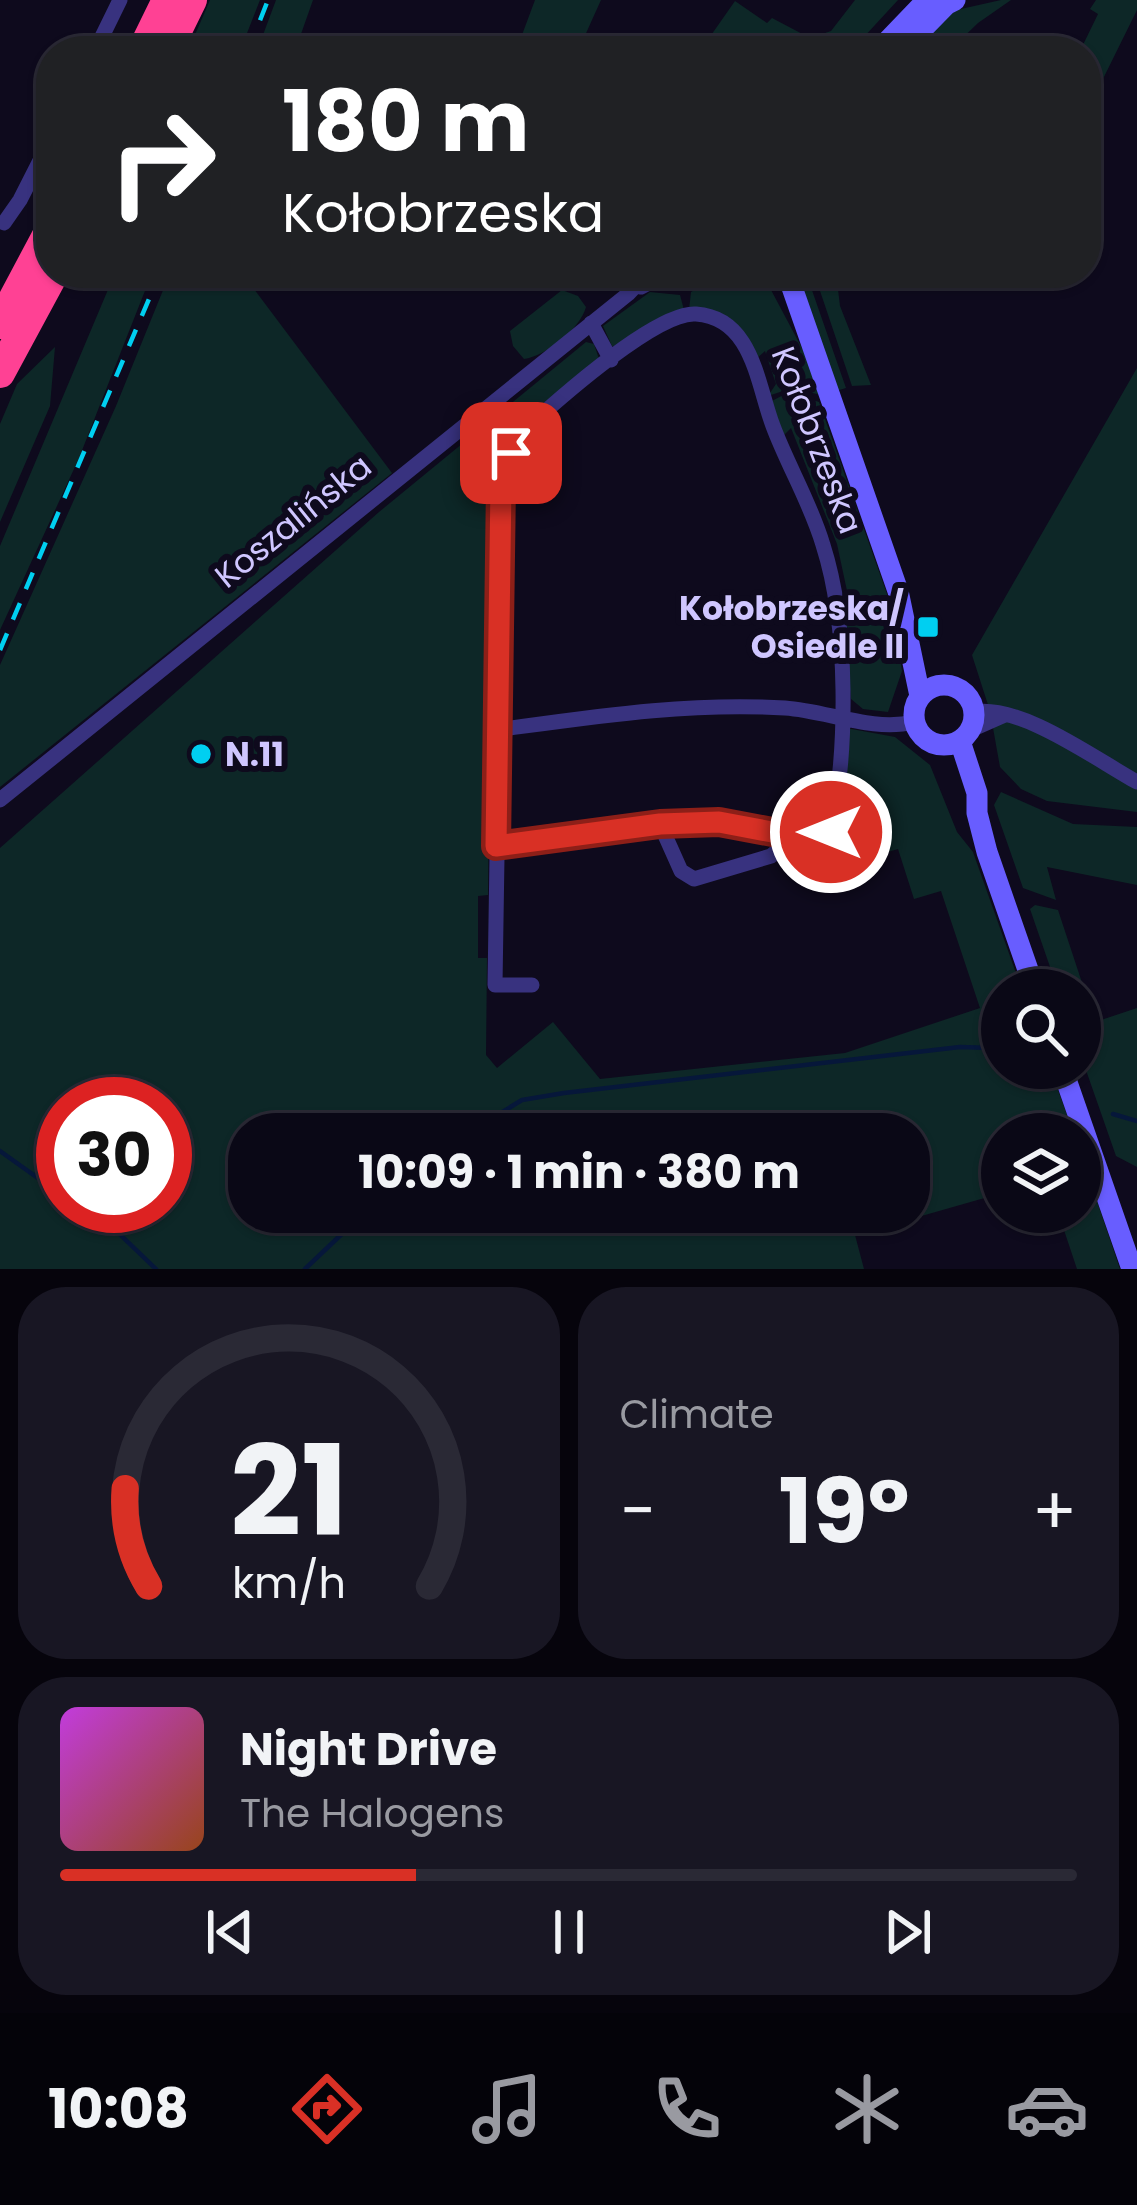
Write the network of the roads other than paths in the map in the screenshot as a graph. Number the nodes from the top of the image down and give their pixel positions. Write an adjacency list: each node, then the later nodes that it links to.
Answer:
1 (120, 0): 6 (street)
2 (167, 0): 7 (highway)
3 (191, 0): 8 (highway)
4 (927, 0): 9 (main road)
5 (955, 0): 10 (main road)
6 (102, 36)
7 (149, 36)
8 (174, 36)
9 (892, 36)
10 (917, 36)
11 (36, 169): 12 (street)
12 (4, 223)
13 (36, 256): 21 (highway)
14 (46, 288): 24 (highway)
15 (634, 288): 19 (street, Koszalińska)
16 (639, 288): 19 (street, Koszalińska)
17 (780, 288): 22 (main road, Kołobrzeska)
18 (792, 288): 22 (main road, Kołobrzeska)
19 (628, 294): 20 (street, Koszalińska)
20 (591, 323): 23 (street); 31 (street, Koszalińska)
21 (0, 324)
22 (810, 339): 25 (main road, Kołobrzeska)
23 (611, 360): 26 (street, Kołobrzeska); 28 (street, Kołobrzeska)
24 (0, 374)
25 (930, 691): 27 (main road); 29 (main road, Kołobrzeska)
26 (842, 717): 27 (street); 28 (street); 33 (street, Kołobrzeska)
27 (914, 722): 29 (main road)
28 (496, 730): 34 (street, Kołobrzeska)
29 (961, 732): 30 (street); 35 (main road)
30 (1137, 782)
31 (0, 800)
32 (660, 824): 33 (street, Kołobrzeska); 33 (street, Kołobrzeska); 34 (street, Kołobrzeska)
33 (784, 833)
34 (496, 846): 36 (street, Kołobrzeska)
35 (1028, 969)
36 (532, 985)
37 (1069, 1089): 38 (main road)
38 (1132, 1269)

